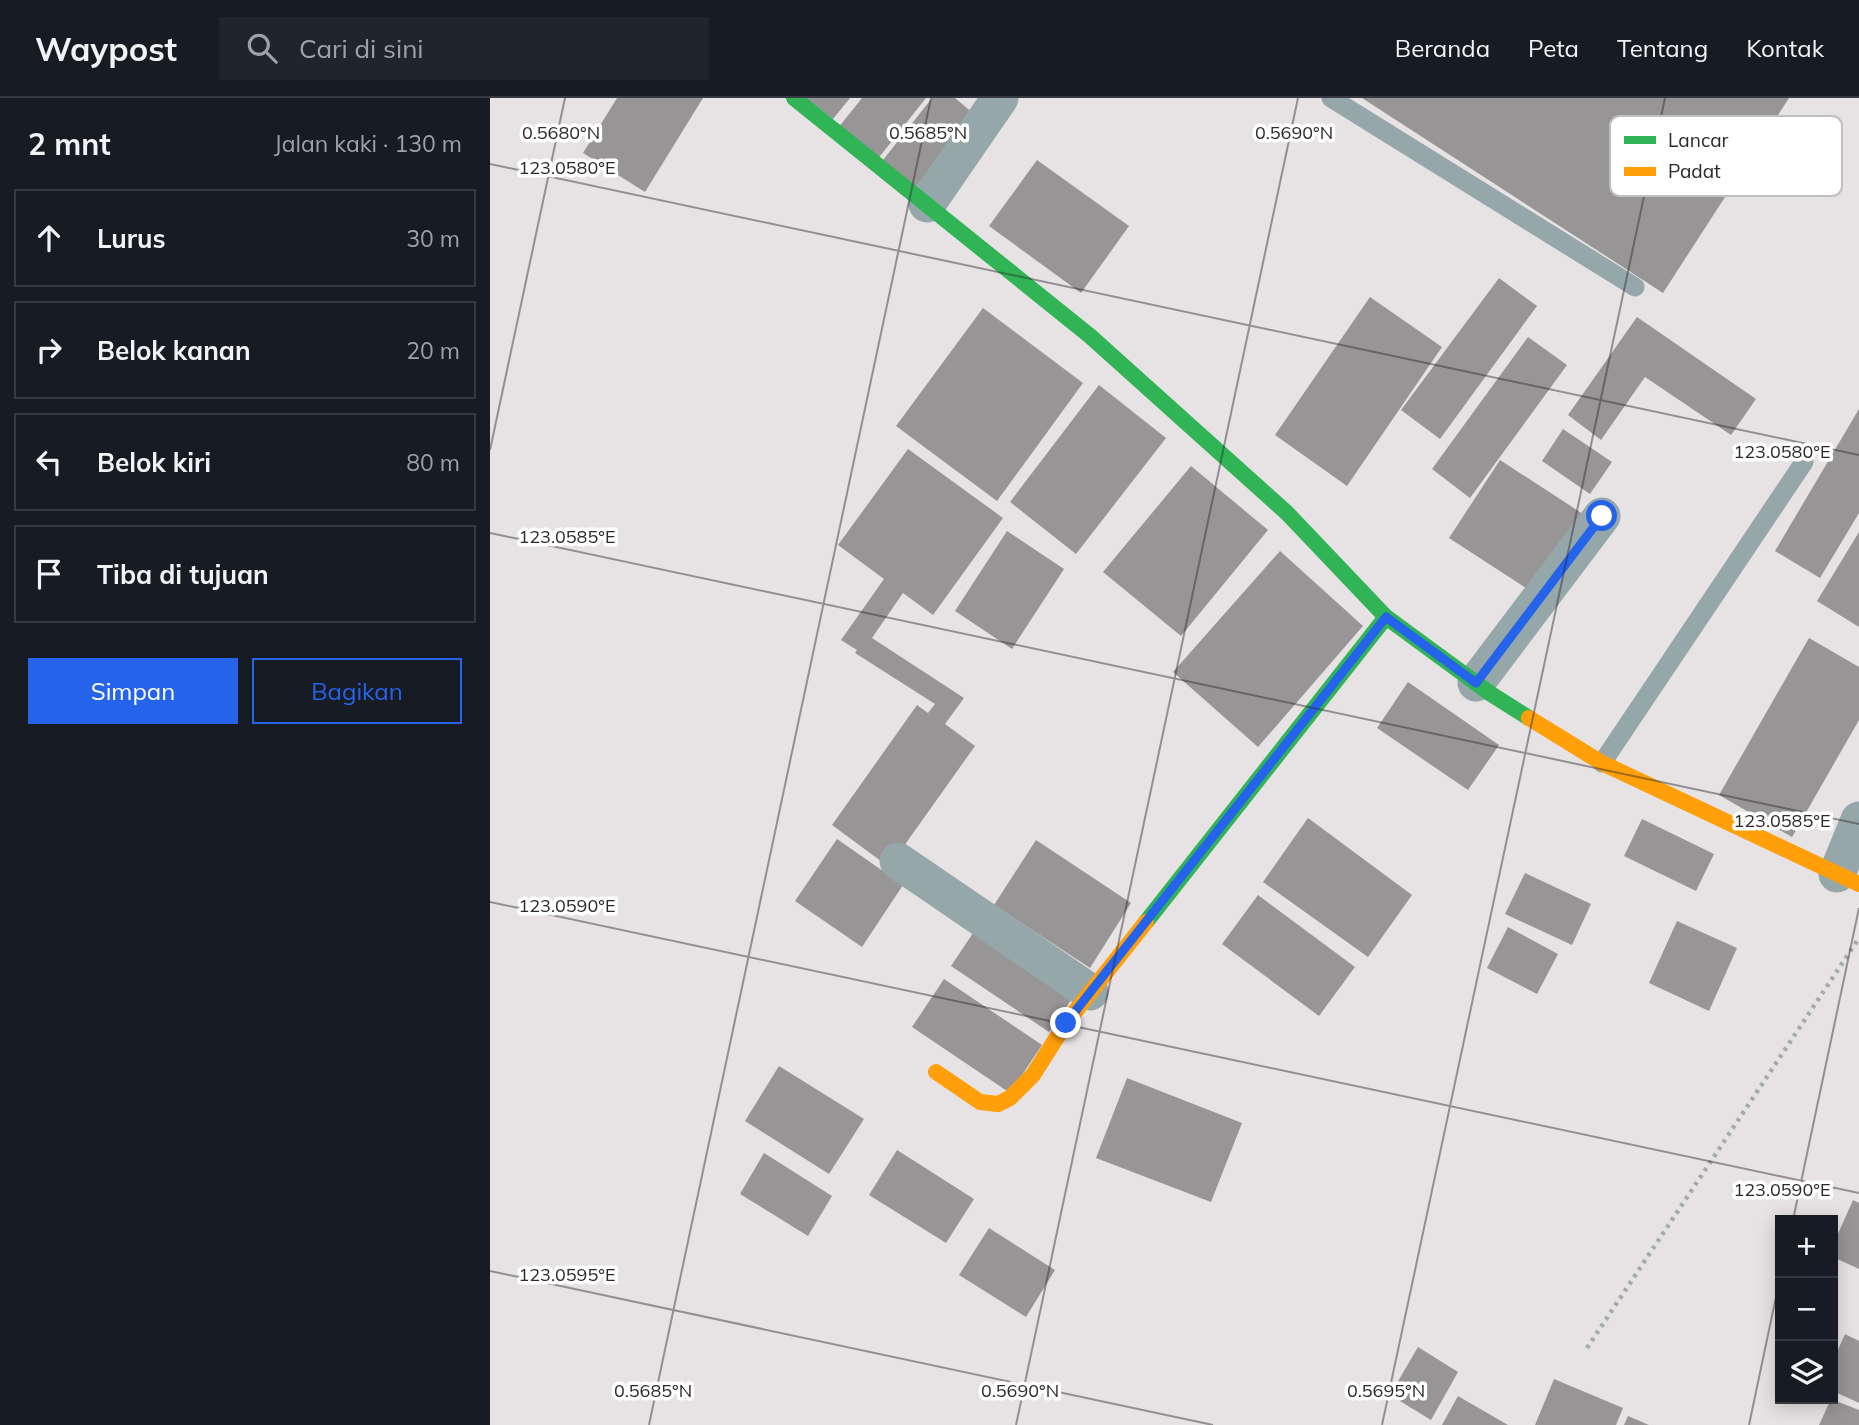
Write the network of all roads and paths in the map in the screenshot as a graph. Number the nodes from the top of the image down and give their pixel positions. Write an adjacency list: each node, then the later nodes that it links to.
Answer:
1 (794, 98): 4 (street)
2 (1000, 98): 4 (street)
3 (1331, 98): 5 (lane)
4 (927, 204): 8 (street)
5 (1635, 287)
6 (1804, 462): 10 (lane)
7 (1602, 516): 9 (street)
8 (1386, 617): 9 (street); 15 (street)
9 (1476, 683): 10 (street)
10 (1602, 763): 13 (street)
11 (1859, 820): 13 (street)
12 (898, 861): 15 (street)
13 (1848, 879)
14 (1859, 938): 17 (path)
15 (1090, 992): 16 (street)
16 (936, 1072)
17 (1587, 1348)

